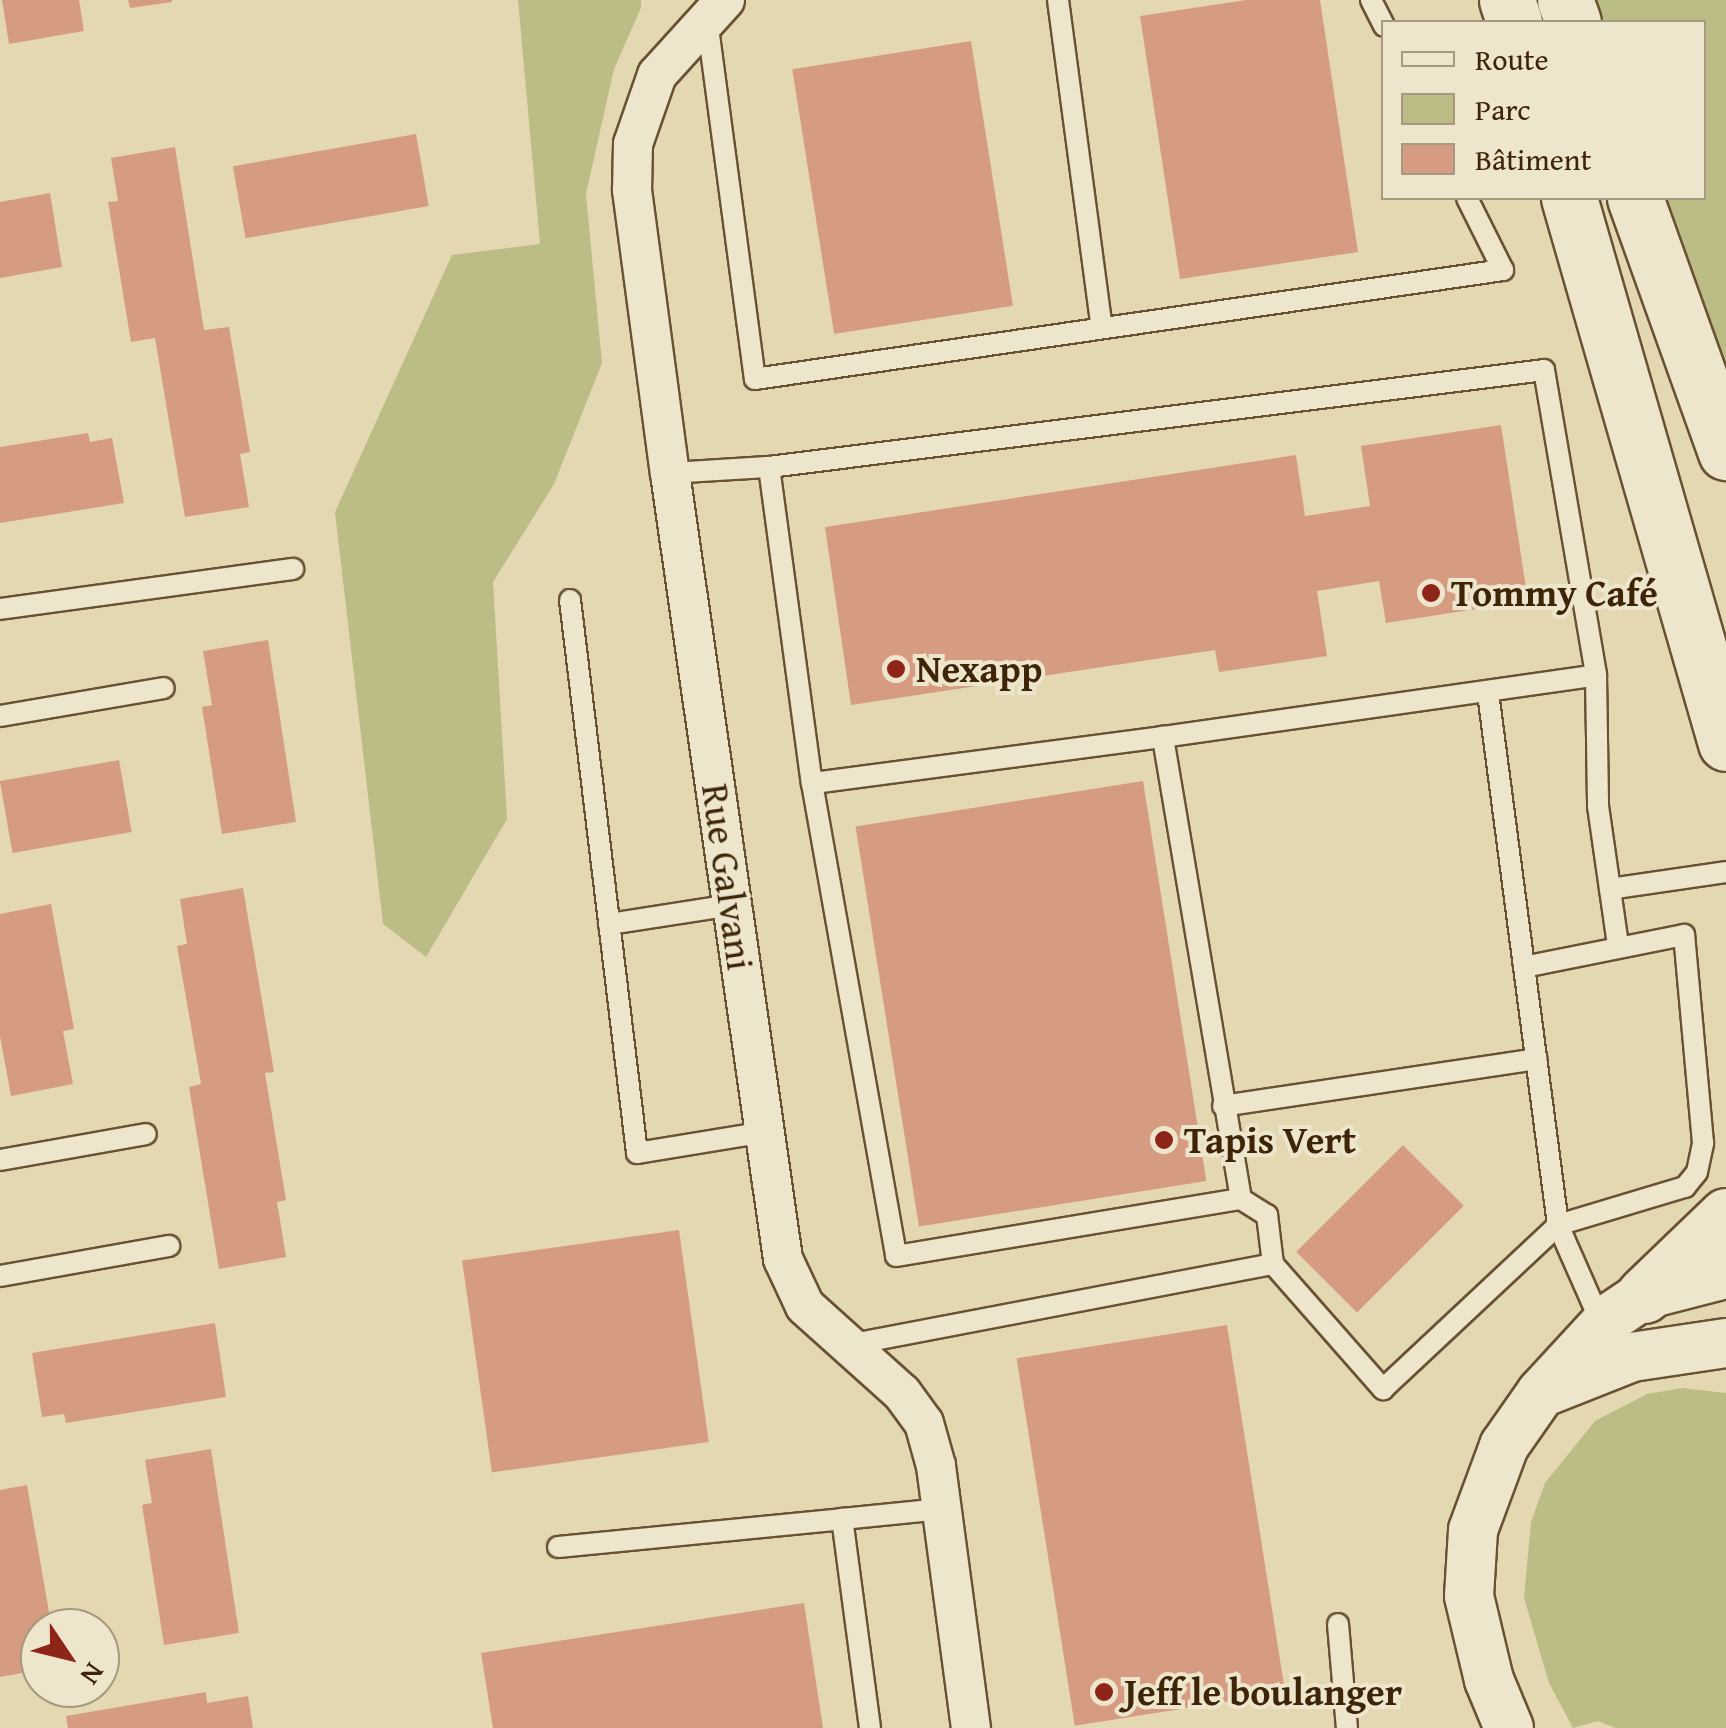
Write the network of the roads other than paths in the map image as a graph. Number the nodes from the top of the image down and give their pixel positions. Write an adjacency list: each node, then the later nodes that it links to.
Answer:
1 (1058, 0): 6 (lane)
2 (716, 10): 6 (lane); 9 (street, Rue Galvani)
3 (1468, 200): 6 (lane)
4 (1571, 200): 18 (main road)
5 (1636, 200): 7 (main road)
6 (1101, 324)
7 (1726, 452)
8 (769, 467): 9 (lane); 13 (lane); 19 (lane)
9 (670, 473): 22 (street, Rue Galvani)
10 (292, 569): 12 (lane)
11 (570, 600): 23 (lane)
12 (0, 610)
13 (1596, 675): 15 (lane); 21 (lane)
14 (164, 688): 16 (lane)
15 (1488, 693): 17 (lane); 25 (lane)
16 (0, 716)
17 (1163, 737): 19 (lane); 27 (lane)
18 (1726, 743)
19 (812, 783): 31 (lane)
20 (1726, 872): 21 (lane)
21 (1610, 889): 24 (lane)
22 (732, 906): 23 (lane); 28 (street, Rue Galvani)
23 (609, 924): 28 (lane)
24 (1618, 945): 25 (lane); 33 (lane)
25 (1524, 967): 26 (lane)
26 (1536, 1059): 27 (lane); 33 (lane)
27 (1223, 1106): 31 (lane)
28 (765, 1132): 40 (street, Rue Galvani)
29 (146, 1134): 30 (lane)
30 (0, 1160)
31 (1241, 1199): 35 (lane)
32 (1726, 1216): 38 (main road)
33 (1558, 1225): 35 (lane); 38 (lane)
34 (169, 1246): 37 (lane)
35 (1273, 1264): 40 (lane)
36 (1726, 1274): 38 (street)
37 (0, 1276)
38 (1626, 1326): 39 (street); 48 (street)
39 (1726, 1343)
40 (848, 1345): 41 (street, Rue Galvani)
41 (942, 1509): 42 (lane); 46 (street, Rue Galvani)
42 (842, 1519): 43 (lane); 45 (lane)
43 (558, 1546)
44 (1338, 1624): 47 (lane)
45 (870, 1728)
46 (971, 1728)
47 (1346, 1728)
48 (1509, 1728)

